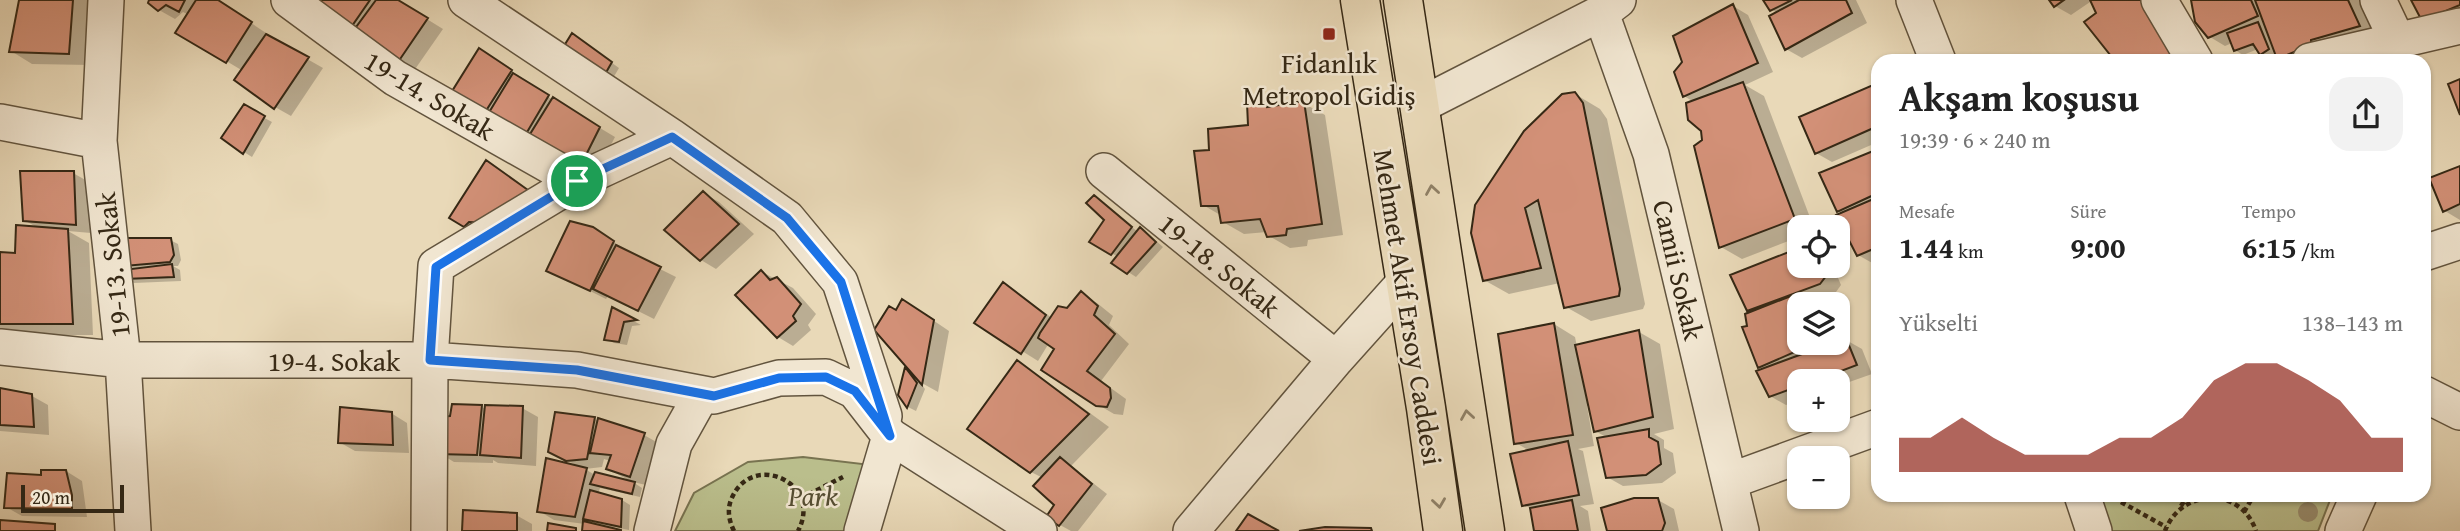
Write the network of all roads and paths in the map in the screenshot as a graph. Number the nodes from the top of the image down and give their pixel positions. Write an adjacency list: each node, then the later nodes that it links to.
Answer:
1 (106, 0): 18 (street, 19-13. Sokak)
2 (289, 0): 20 (street, 19-14. Sokak)
3 (466, 0): 17 (street)
4 (1360, 0): 23 (main road, Mehmet Akif Ersoy Caddesi)
5 (1403, 0): 15 (main road, Mehmet Akif Ersoy Caddesi)
6 (1914, 0): 12 (street)
7 (2159, 0): 13 (street)
8 (2378, 0): 11 (street)
9 (1610, 7): 15 (street); 33 (street, Camii Sokak)
10 (2460, 26): 11 (street)
11 (2397, 40): 14 (street)
12 (1935, 54)
13 (2191, 54)
14 (2339, 54)
15 (1419, 106): 53 (main road, Mehmet Akif Ersoy Caddesi, one-way to 15)
16 (0, 122): 18 (street)
17 (672, 137): 20 (street); 32 (street)
18 (99, 141): 26 (street, 19-13. Sokak)
19 (1104, 171): 25 (street, 19-18. Sokak)
20 (577, 181): 27 (street)
21 (2460, 241): 22 (street)
22 (2431, 251)
23 (1405, 282): 25 (street); 52 (main road, Mehmet Akif Ersoy Caddesi, one-way to 52)
24 (0, 347): 26 (street, 19-4. Sokak)
25 (1336, 359): 51 (street)
26 (123, 360): 27 (street, 19-4. Sokak); 44 (street, 19-13. Sokak)
27 (430, 360): 28 (street, 19-4. Sokak); 45 (street)
28 (702, 394): 32 (street, 19-4. Sokak); 46 (street)
29 (2431, 398): 30 (street)
30 (2460, 412)
31 (1871, 430): 33 (street)
32 (890, 436): 49 (street); 50 (street, 19-4. Sokak)
33 (1730, 481): 54 (street, Camii Sokak)
34 (2084, 502): 55 (street)
35 (2120, 502): 43 (path)
36 (2183, 502): 41 (path)
37 (2193, 502): 41 (path)
38 (2229, 502): 42 (path)
39 (2250, 502): 42 (path)
40 (2356, 502): 57 (street)
41 (2180, 507): 43 (path)
42 (2244, 512): 56 (path)
43 (2166, 529)
44 (133, 531)
45 (429, 531)
46 (652, 531)
47 (734, 531): 48 (path)
48 (799, 531)
49 (862, 531)
50 (1039, 531)
51 (1191, 531)
52 (1443, 531)
53 (1485, 531)
54 (1741, 531)
55 (2094, 531)
56 (2256, 531)
57 (2343, 531)

